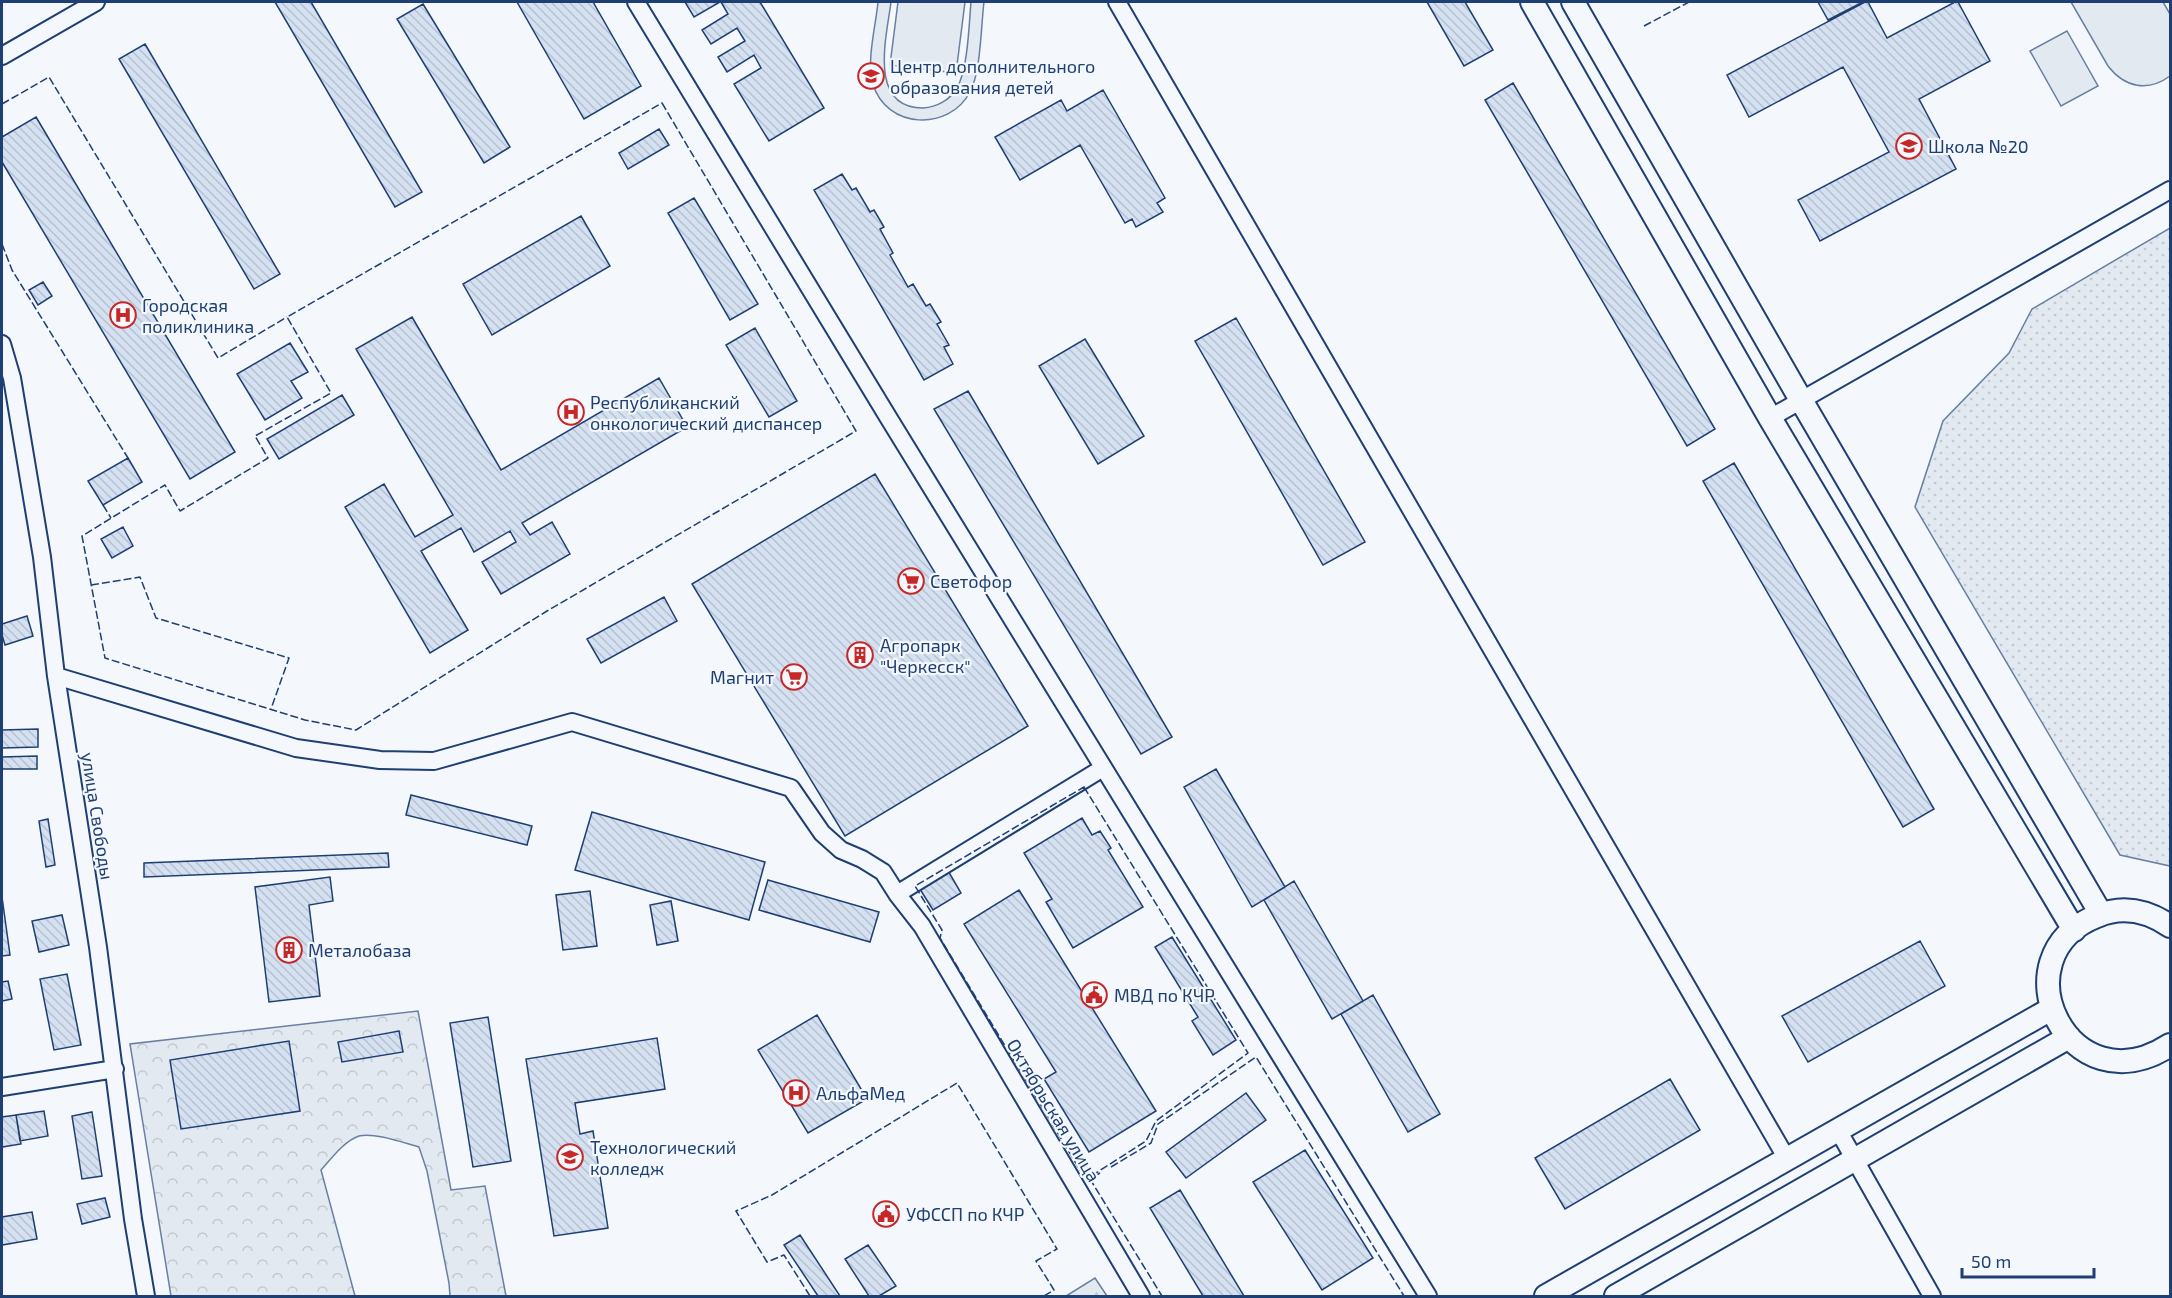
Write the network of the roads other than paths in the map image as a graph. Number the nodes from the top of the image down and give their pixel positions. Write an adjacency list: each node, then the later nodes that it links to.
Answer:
1 (96, 2): 6 (street)
2 (636, 2): 12 (street)
3 (1117, 2): 23 (street)
4 (1532, 2): 10 (street)
5 (1573, 2): 9 (street)
6 (2, 56)
7 (2170, 190): 9 (street)
8 (2, 344): 11 (street, улица Свободы)
9 (1801, 400): 10 (street); 14 (street)
10 (1770, 418): 16 (street)
11 (57, 676): 13 (street, Октябрьская улица); 20 (street, улица Свободы)
12 (1103, 768): 13 (street); 27 (street)
13 (897, 894): 26 (street, Октябрьская улица)
14 (2101, 914): 15 (street); 16 (street)
15 (2170, 926)
16 (2074, 930): 17 (street)
17 (2051, 1009): 18 (street); 22 (street)
18 (2069, 1037): 19 (street); 24 (street)
19 (2170, 1045)
20 (115, 1069): 21 (street); 25 (street, улица Свободы)
21 (2, 1087)
22 (1838, 1130): 23 (street); 24 (street)
23 (1787, 1159): 28 (street)
24 (1854, 1160): 29 (street); 30 (street)
25 (146, 1296)
26 (1141, 1296)
27 (1428, 1296)
28 (1546, 1296)
29 (1616, 1296)
30 (1932, 1296)

